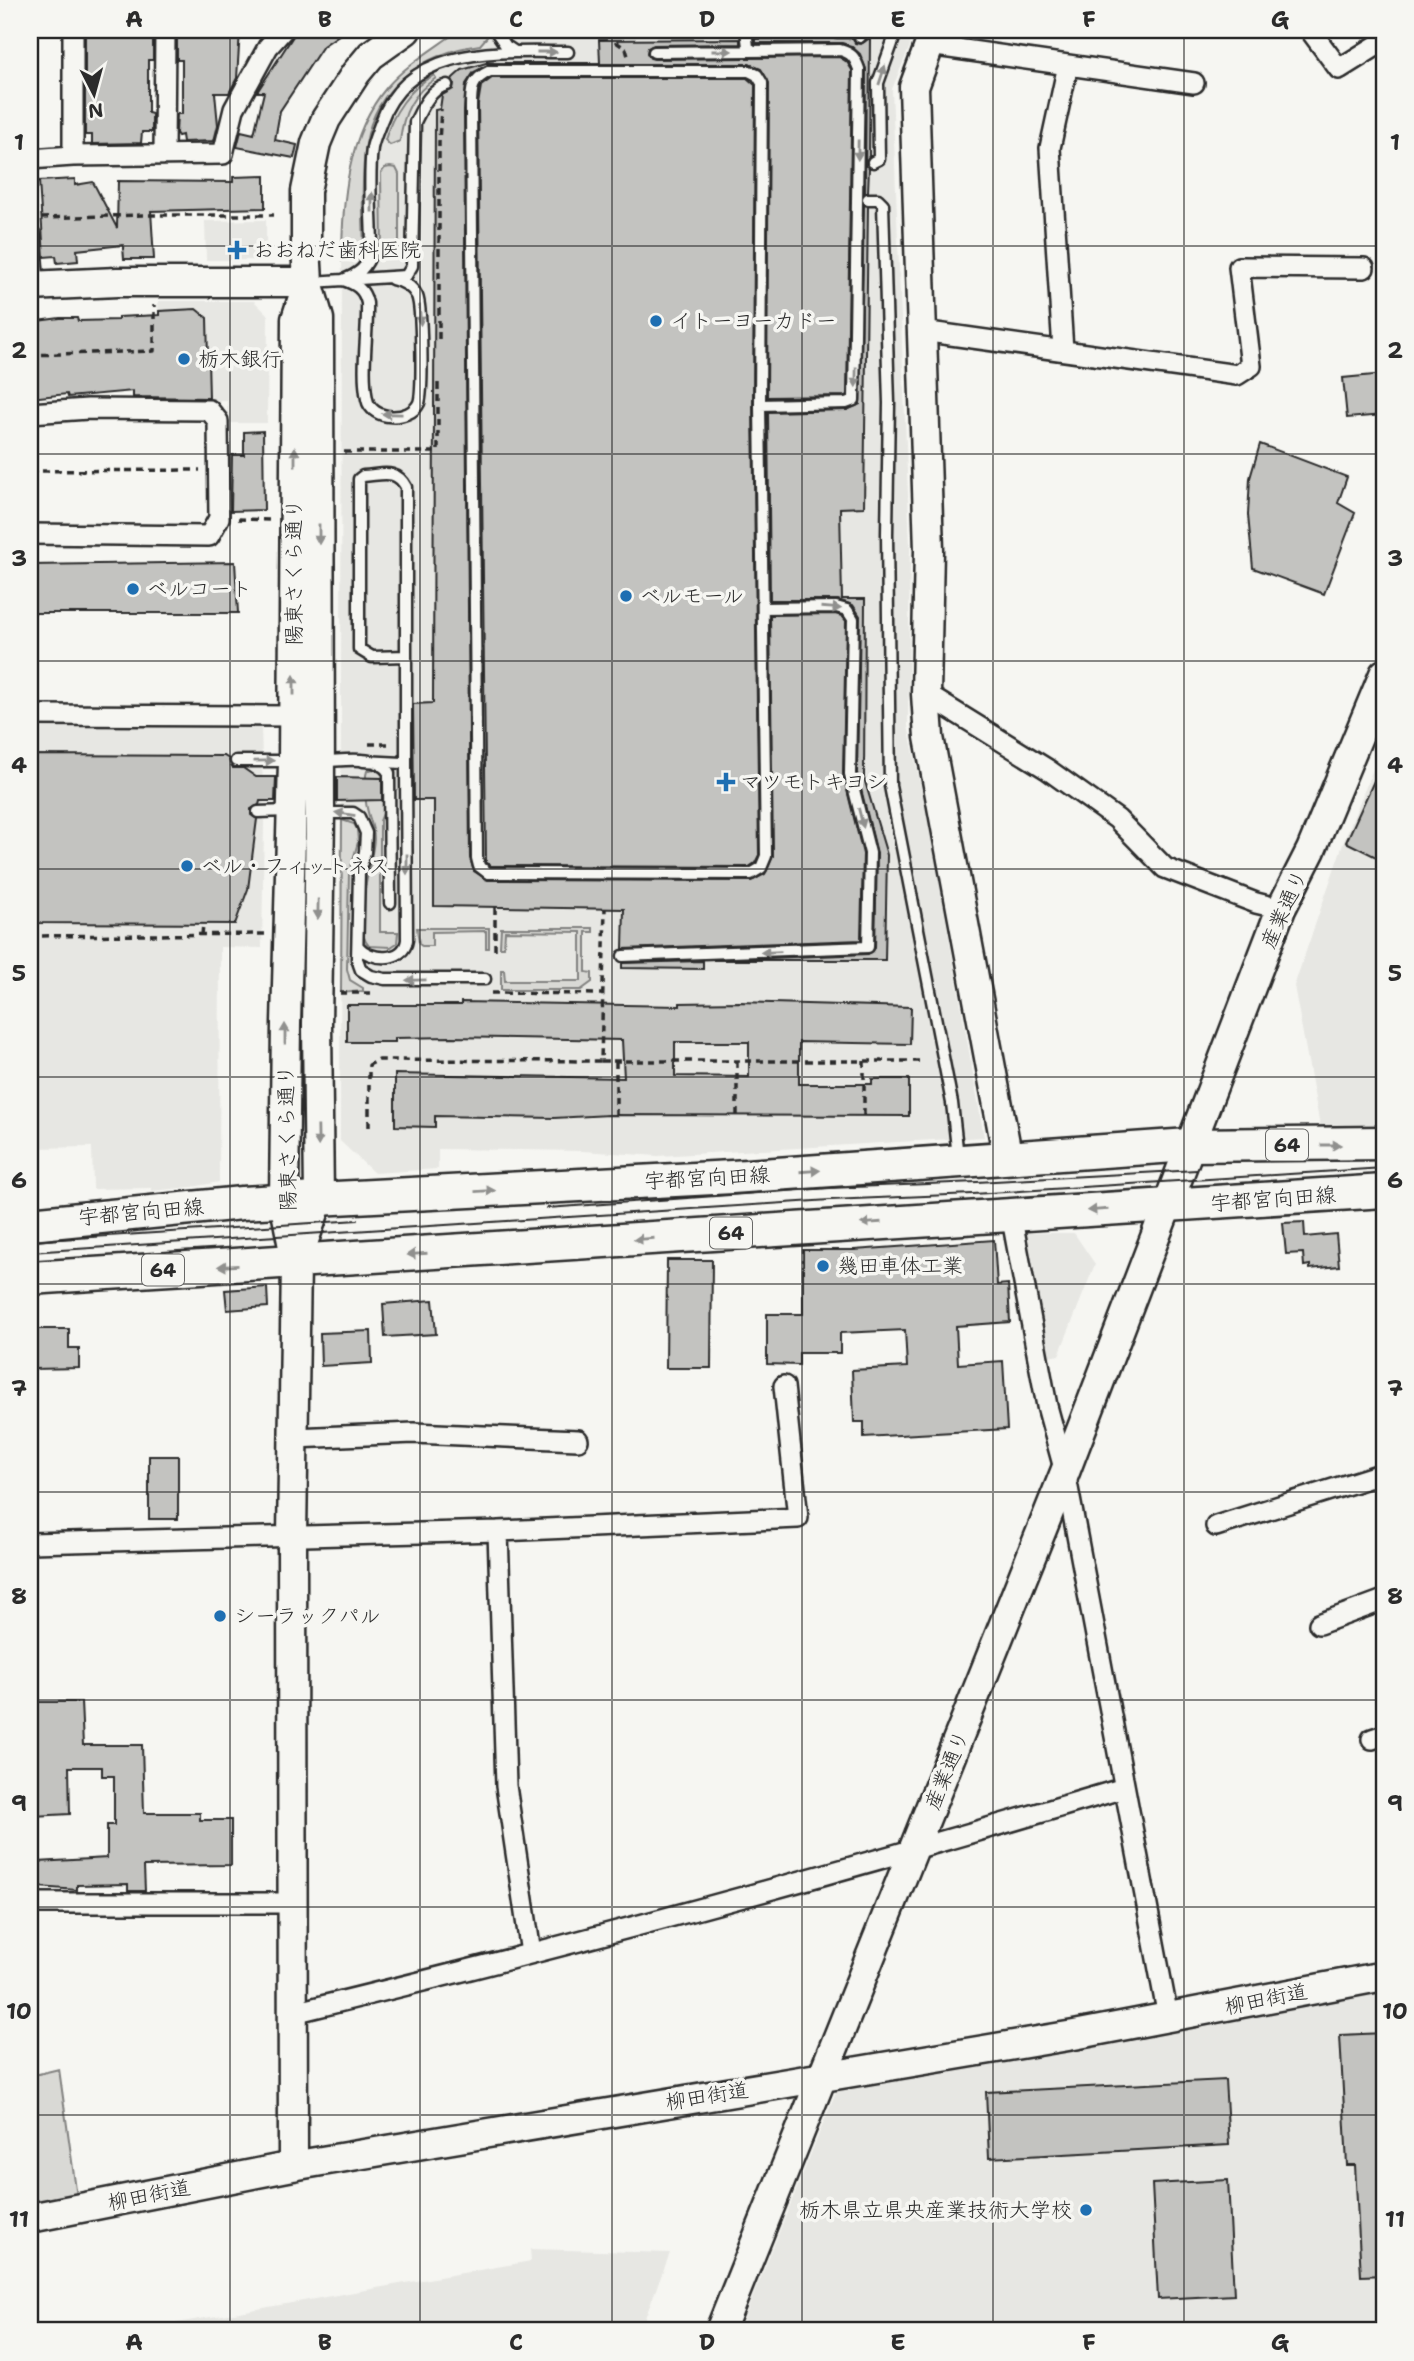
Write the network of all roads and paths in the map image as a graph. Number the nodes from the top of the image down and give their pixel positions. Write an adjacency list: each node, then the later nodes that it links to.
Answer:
1 (73, 30): 22 (street)
2 (165, 30): 21 (street)
3 (282, 30): 11 (street)
4 (406, 30): 32 (street, 陽東さくら通り)
5 (495, 30): 14 (lane)
6 (613, 30): 17 (path)
7 (746, 30): 13 (lane)
8 (897, 30): 24 (lane, one-way to 8)
9 (1310, 30): 12 (street)
10 (932, 37): 18 (street); 35 (street)
11 (266, 38): 21 (street)
12 (1384, 41)
13 (753, 51): 16 (lane, one-way to 13); 38 (lane, one-way to 38)
14 (516, 52): 15 (lane, one-way to 15); 31 (lane, one-way to 14)
15 (568, 52)
16 (654, 52)
17 (628, 61)
18 (1068, 65): 19 (street); 36 (street)
19 (1194, 83)
20 (447, 85): 30 (lane)
21 (164, 154): 22 (street)
22 (73, 156): 23 (street)
23 (30, 159)
24 (873, 162)
25 (868, 199): 84 (lane)
26 (274, 215): 27 (path)
27 (30, 218)
28 (30, 236): 33 (street)
29 (1364, 268): 36 (street)
30 (392, 279): 31 (lane); 31 (lane, one-way to 31)
31 (343, 280): 32 (lane)
32 (308, 282): 33 (street); 52 (street, 陽東さくら通り, one-way to 32); 54 (street, 陽東さくら通り, one-way to 54)
33 (32, 286)
34 (154, 301): 37 (path)
35 (922, 331): 36 (street); 50 (street)
36 (1063, 351)
37 (30, 355)
38 (760, 405): 47 (lane); 47 (lane)
39 (30, 413): 42 (street)
40 (335, 452): 41 (path)
41 (434, 452)
42 (219, 470): 43 (path); 44 (street)
43 (30, 471)
44 (219, 518): 45 (path); 46 (street)
45 (275, 520)
46 (30, 534)
47 (762, 608): 70 (lane, one-way to 70)
48 (406, 656): 48 (lane); 56 (lane)
49 (1384, 678): 63 (street, 産業通り)
50 (926, 694): 63 (street); 83 (street)
51 (30, 715): 52 (street)
52 (293, 716): 54 (street, 陽東さくら通り)
53 (236, 761): 54 (lane, one-way to 54)
54 (306, 761): 55 (lane); 57 (street, 陽東さくら通り); 59 (street, 陽東さくら通り)
55 (363, 761): 56 (lane); 60 (lane)
56 (402, 765): 68 (lane, one-way to 68)
57 (292, 811): 58 (lane); 87 (street, 陽東さくら通り, one-way to 57)
58 (258, 812)
59 (320, 813): 68 (lane, one-way to 59); 86 (street, 陽東さくら通り, one-way to 86)
60 (390, 903)
61 (495, 907): 69 (path)
62 (605, 909): 72 (path)
63 (1281, 909): 82 (street, 産業通り)
64 (203, 924): 66 (path)
65 (268, 934): 66 (path)
66 (202, 935): 67 (path)
67 (30, 936)
68 (358, 946): 71 (lane, one-way to 68)
69 (495, 950)
70 (623, 956)
71 (485, 979)
72 (601, 1061): 73 (path); 80 (path)
73 (616, 1061): 74 (path); 79 (path)
74 (737, 1061): 75 (path); 78 (path)
75 (864, 1061): 76 (path); 77 (path)
76 (919, 1061)
77 (864, 1115)
78 (737, 1116)
79 (616, 1117)
80 (369, 1127)
81 (1384, 1143): 82 (main road, 宇都宮向田線 / 64, one-way to 81)
82 (1189, 1145): 83 (main road, 宇都宮向田線 / 64); 88 (street, 産業通り)
83 (1004, 1157): 84 (main road, 宇都宮向田線 / 64)
84 (958, 1161): 86 (main road, 宇都宮向田線 / 64, one-way to 84)
85 (1384, 1191): 88 (main road, 宇都宮向田線 / 64)
86 (319, 1199): 87 (main road, 宇都宮向田線 / 64); 91 (street, 陽東さくら通り)
87 (284, 1201): 90 (main road, 宇都宮向田線 / 64); 91 (street, 陽東さくら通り)
88 (1166, 1205): 89 (main road, 宇都宮向田線 / 64, one-way to 89); 96 (street, 産業通り)
89 (1010, 1214): 91 (main road, 宇都宮向田線 / 64, one-way to 91); 96 (street)
90 (30, 1224)
91 (296, 1262): 92 (main road, 宇都宮向田線 / 64, one-way to 92); 94 (street)
92 (30, 1278)
93 (784, 1386): 99 (street)
94 (294, 1438): 95 (street); 100 (street)
95 (578, 1440)
96 (1065, 1472): 104 (street); 105 (street, 産業通り)
97 (1384, 1473): 98 (street)
98 (1216, 1526)
99 (498, 1531): 100 (street); 108 (street)
100 (292, 1536): 101 (street); 107 (street)
101 (30, 1543)
102 (1384, 1600): 103 (street)
103 (1319, 1623)
104 (1124, 1788): 105 (street); 111 (street)
105 (915, 1850): 108 (street); 112 (street, 産業通り)
106 (30, 1903): 107 (street)
107 (293, 1903): 110 (street)
108 (531, 1953): 110 (street)
109 (1384, 1976): 111 (street, 柳田街道)
110 (293, 2013): 113 (street)
111 (1168, 2017): 112 (street, 柳田街道)
112 (823, 2077): 113 (street, 柳田街道); 115 (street, 産業通り)
113 (293, 2166): 114 (street, 柳田街道)
114 (30, 2218)
115 (720, 2331)

